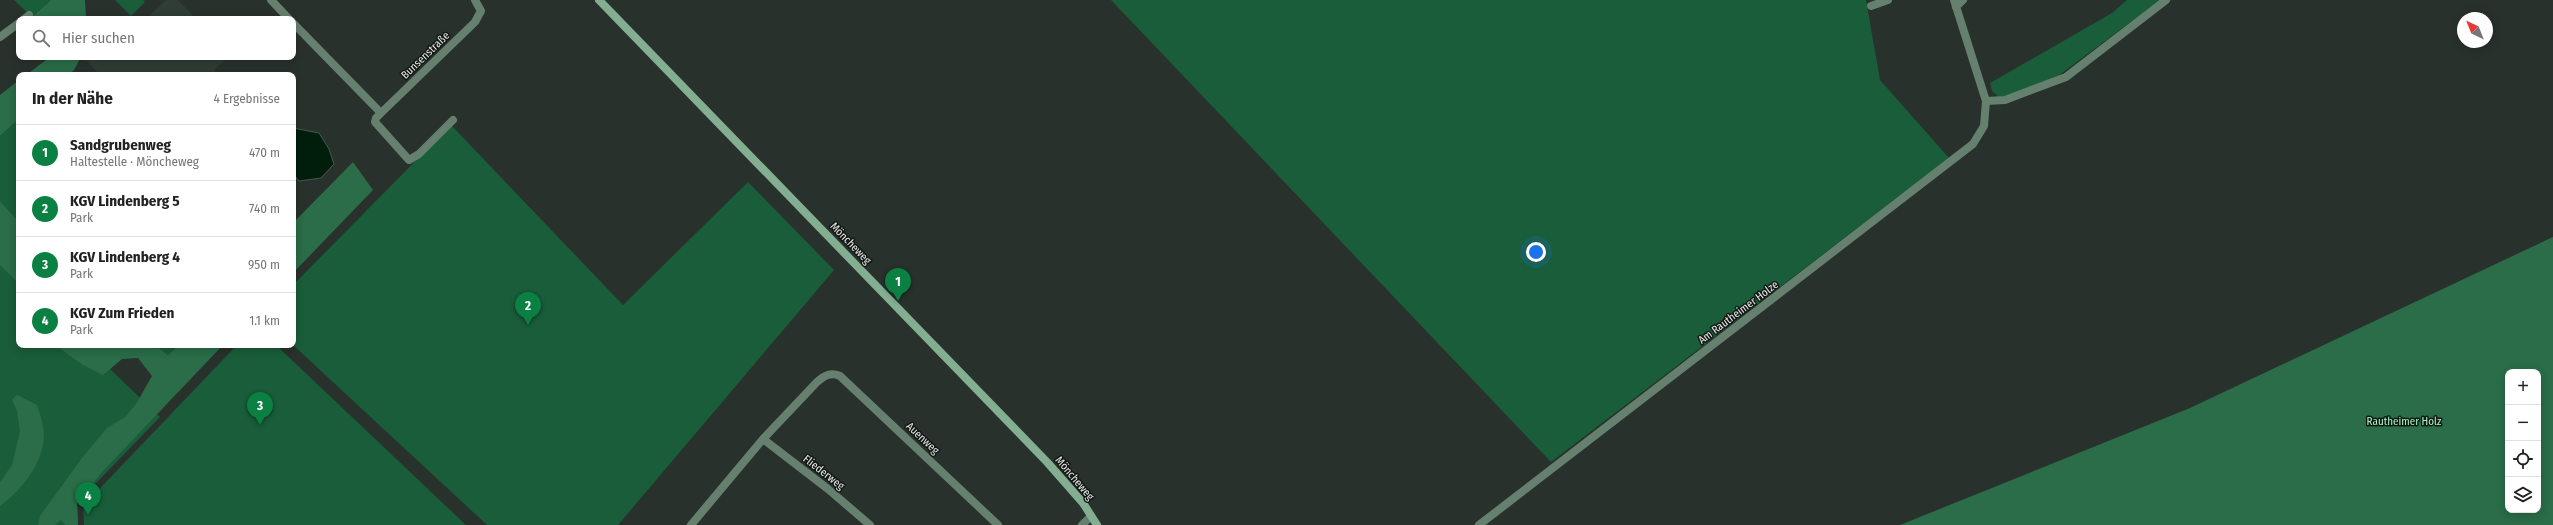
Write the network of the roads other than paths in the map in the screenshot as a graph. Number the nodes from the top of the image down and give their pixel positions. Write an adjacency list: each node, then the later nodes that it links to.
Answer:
1 (271, 0): 9 (street)
2 (475, 0): 14 (street, Bunsenstraße)
3 (599, 0): 17 (main road, Möncheweg)
4 (1888, 0): 8 (street)
5 (1963, 0): 7 (street, Am Rautheimer Holze)
6 (2166, 0): 13 (street)
7 (1955, 4): 13 (street, Am Rautheimer Holze)
8 (1871, 6)
9 (286, 16)
10 (16, 25): 12 (street)
11 (296, 26): 14 (street)
12 (0, 38)
13 (1986, 101): 23 (street, Am Rautheimer Holze)
14 (381, 113): 15 (street)
15 (453, 120)
16 (763, 439): 18 (street); 19 (street, Fliederweg); 20 (street, Auenweg)
17 (1091, 516): 21 (street); 22 (main road, Möncheweg)
18 (690, 525)
19 (870, 525)
20 (998, 525)
21 (1082, 525)
22 (1097, 525)
23 (1479, 525)

